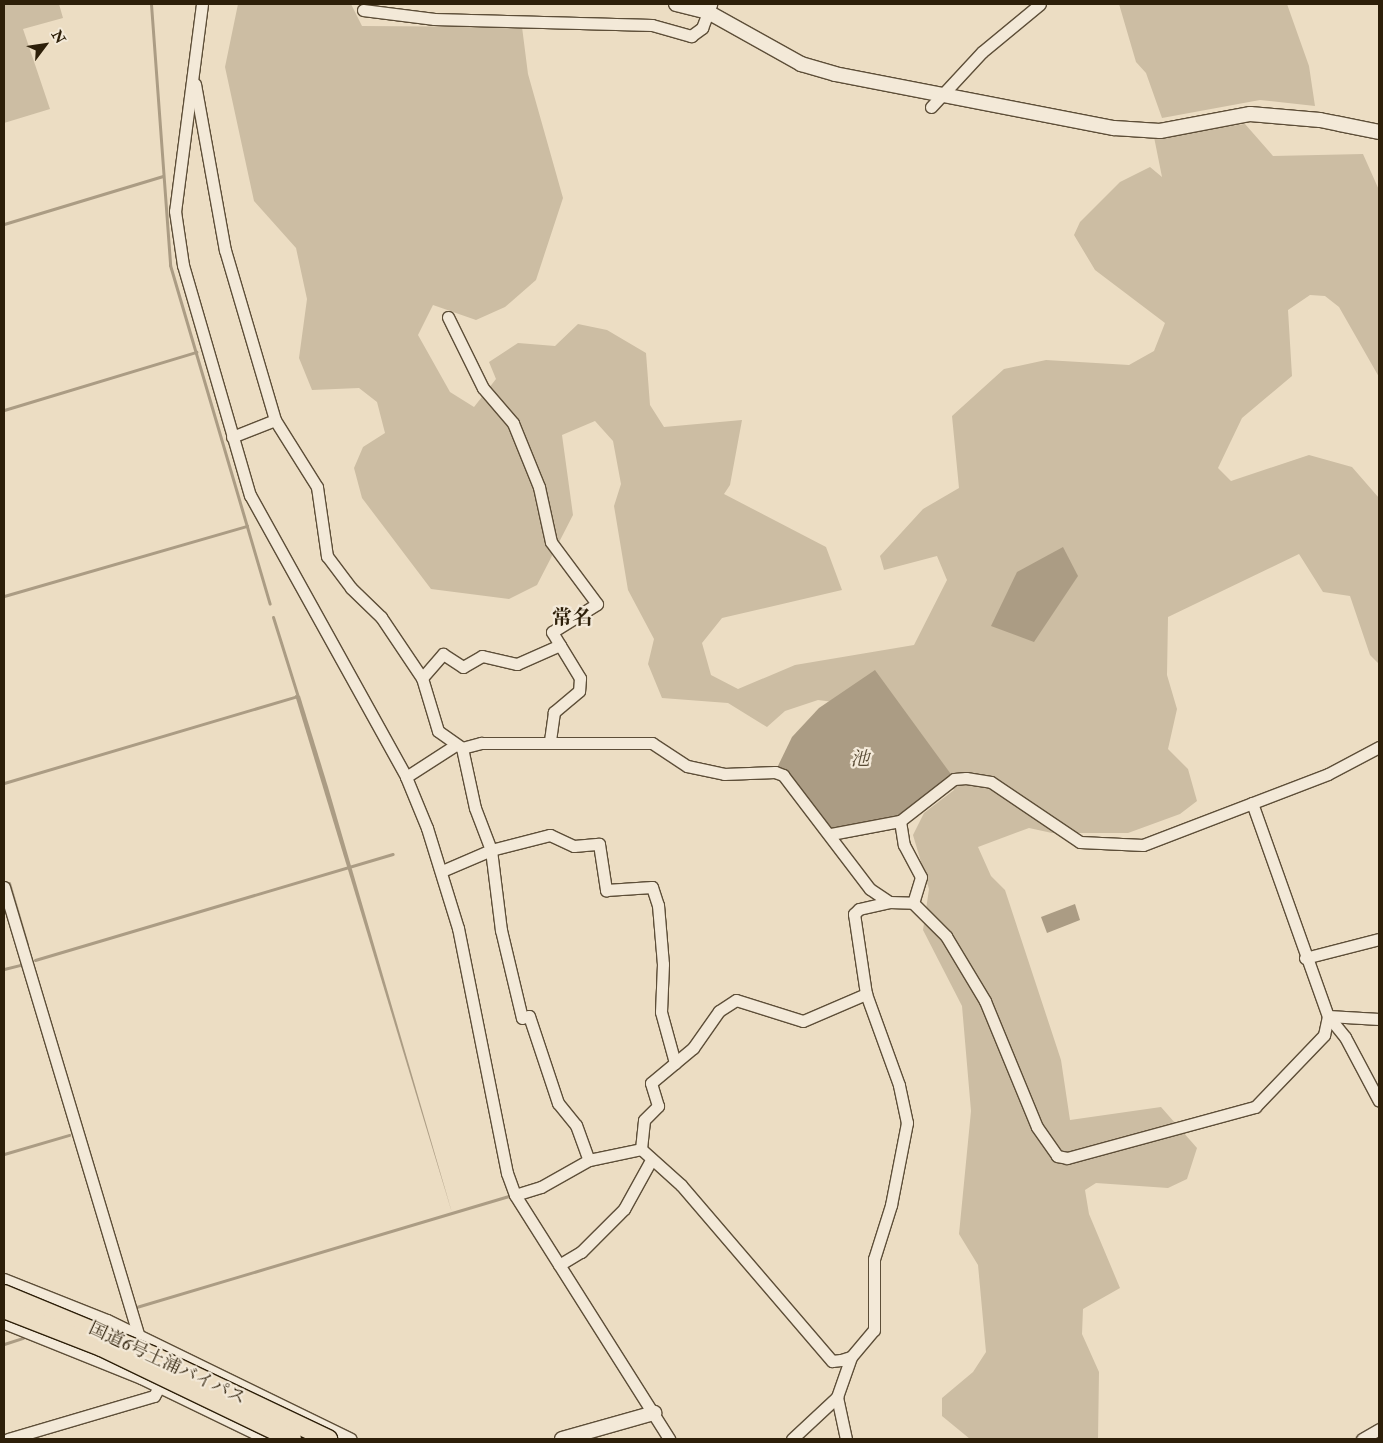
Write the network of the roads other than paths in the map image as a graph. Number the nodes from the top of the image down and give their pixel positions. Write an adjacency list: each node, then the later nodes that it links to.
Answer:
1 (202, 4): 6 (street)
2 (676, 4): 4 (street)
3 (1040, 4): 7 (street)
4 (710, 8): 5 (street); 7 (street)
5 (363, 10)
6 (193, 75): 11 (street); 12 (street)
7 (945, 96): 8 (street); 9 (street)
8 (931, 107)
9 (1379, 132)
10 (448, 317): 13 (street)
11 (275, 420): 12 (street); 14 (street)
12 (232, 437): 18 (street)
13 (560, 645): 14 (street); 15 (street)
14 (422, 678): 16 (street)
15 (550, 742): 16 (street); 21 (street)
16 (458, 747): 18 (street); 22 (street)
17 (1379, 747): 19 (street)
18 (406, 777): 23 (street)
19 (1252, 803): 20 (street); 28 (street)
20 (900, 821): 21 (street); 26 (street)
21 (831, 834): 25 (street)
22 (491, 850): 23 (street); 32 (street); 35 (street)
23 (442, 871): 37 (street)
24 (4, 887): 43 (street)
25 (889, 902): 26 (street); 29 (street)
26 (913, 903): 30 (street)
27 (1379, 939): 28 (street)
28 (1304, 958): 30 (street)
29 (866, 994): 32 (street); 44 (street)
30 (1328, 1016): 31 (street); 33 (street)
31 (1379, 1019)
32 (675, 1063): 34 (street)
33 (1379, 1101)
34 (641, 1149): 35 (street); 36 (street)
35 (589, 1160): 37 (street)
36 (651, 1160): 38 (street); 44 (street)
37 (516, 1195): 38 (street)
38 (559, 1265): 47 (street)
39 (4, 1279): 43 (street)
40 (4, 1294): 52 (highway, 国道6号土浦バイパス, bridge)
41 (4, 1309): 51 (highway, 国道6号土浦バイパス, bridge)
42 (4, 1323): 45 (street)
43 (137, 1337): 45 (street); 53 (street)
44 (851, 1357): 46 (street)
45 (159, 1387): 49 (street); 50 (street)
46 (837, 1397): 56 (street); 57 (street)
47 (654, 1413): 54 (street); 55 (street)
48 (1379, 1429): 58 (street)
49 (8, 1439)
50 (267, 1439)
51 (292, 1439)
52 (328, 1439)
53 (351, 1439)
54 (562, 1439)
55 (669, 1439)
56 (792, 1439)
57 (846, 1439)
58 (1362, 1439)

